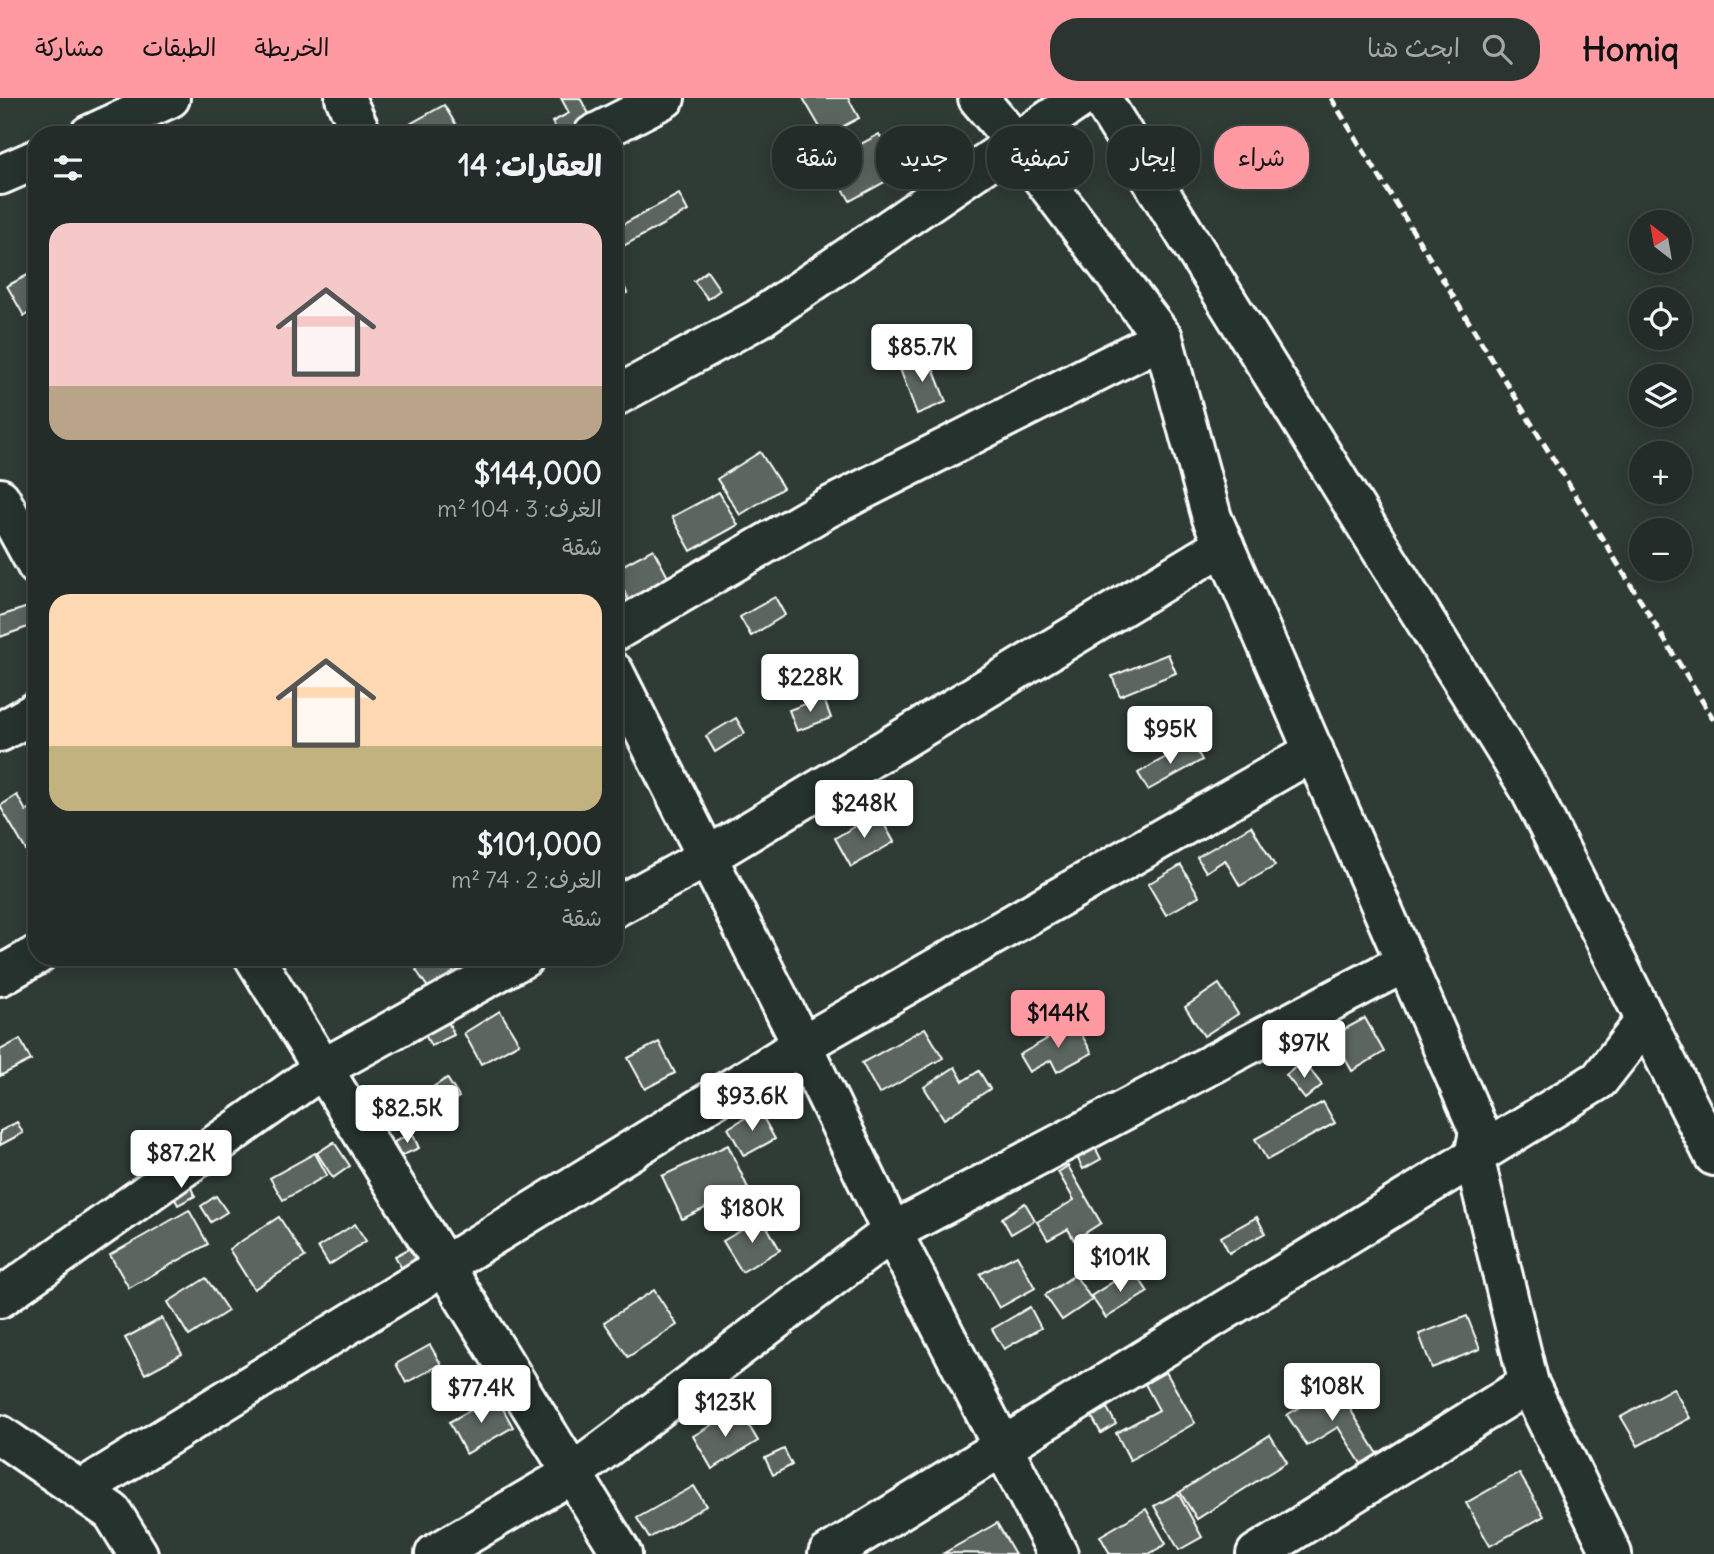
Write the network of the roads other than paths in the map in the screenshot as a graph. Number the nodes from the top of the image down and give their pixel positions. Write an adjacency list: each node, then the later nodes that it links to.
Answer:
1 (170, 98): 7 (street)
2 (345, 98): 8 (street)
3 (665, 98): 9 (street)
4 (978, 98): 10 (street)
5 (1081, 98): 11 (street)
6 (1101, 98): 33 (street)
7 (109, 126)
8 (358, 126)
9 (611, 126)
10 (1002, 126)
11 (1040, 126)
12 (987, 162): 17 (street)
13 (28, 163): 14 (street)
14 (0, 175)
15 (1051, 189): 16 (street)
16 (1163, 338): 19 (street); 21 (street)
17 (623, 392)
18 (0, 498): 20 (street)
19 (1224, 545): 25 (street); 26 (street)
20 (28, 549)
21 (623, 627)
22 (623, 690): 26 (street)
23 (28, 716): 24 (street)
24 (0, 733)
25 (1314, 751): 29 (street); 34 (street)
26 (707, 857): 27 (street); 34 (street)
27 (623, 903)
28 (28, 961): 32 (street)
29 (1406, 962): 37 (street); 38 (street)
30 (259, 966): 35 (street)
31 (509, 966): 35 (street)
32 (0, 976)
33 (1646, 1020): 36 (street); 37 (street)
34 (802, 1045): 38 (street); 39 (street)
35 (322, 1069): 39 (street); 40 (street)
36 (1714, 1156)
37 (1474, 1157): 41 (street); 43 (street)
38 (892, 1232): 43 (street); 44 (street)
39 (443, 1265): 44 (street); 45 (street)
40 (0, 1298)
41 (1528, 1384): 51 (street); 52 (street)
42 (0, 1435): 45 (street)
43 (1003, 1444): 49 (street); 50 (street)
44 (573, 1473): 47 (street); 48 (street)
45 (80, 1490): 46 (street)
46 (130, 1551)
47 (435, 1554)
48 (622, 1554)
49 (828, 1554)
50 (1058, 1554)
51 (1256, 1554)
52 (1612, 1554)

